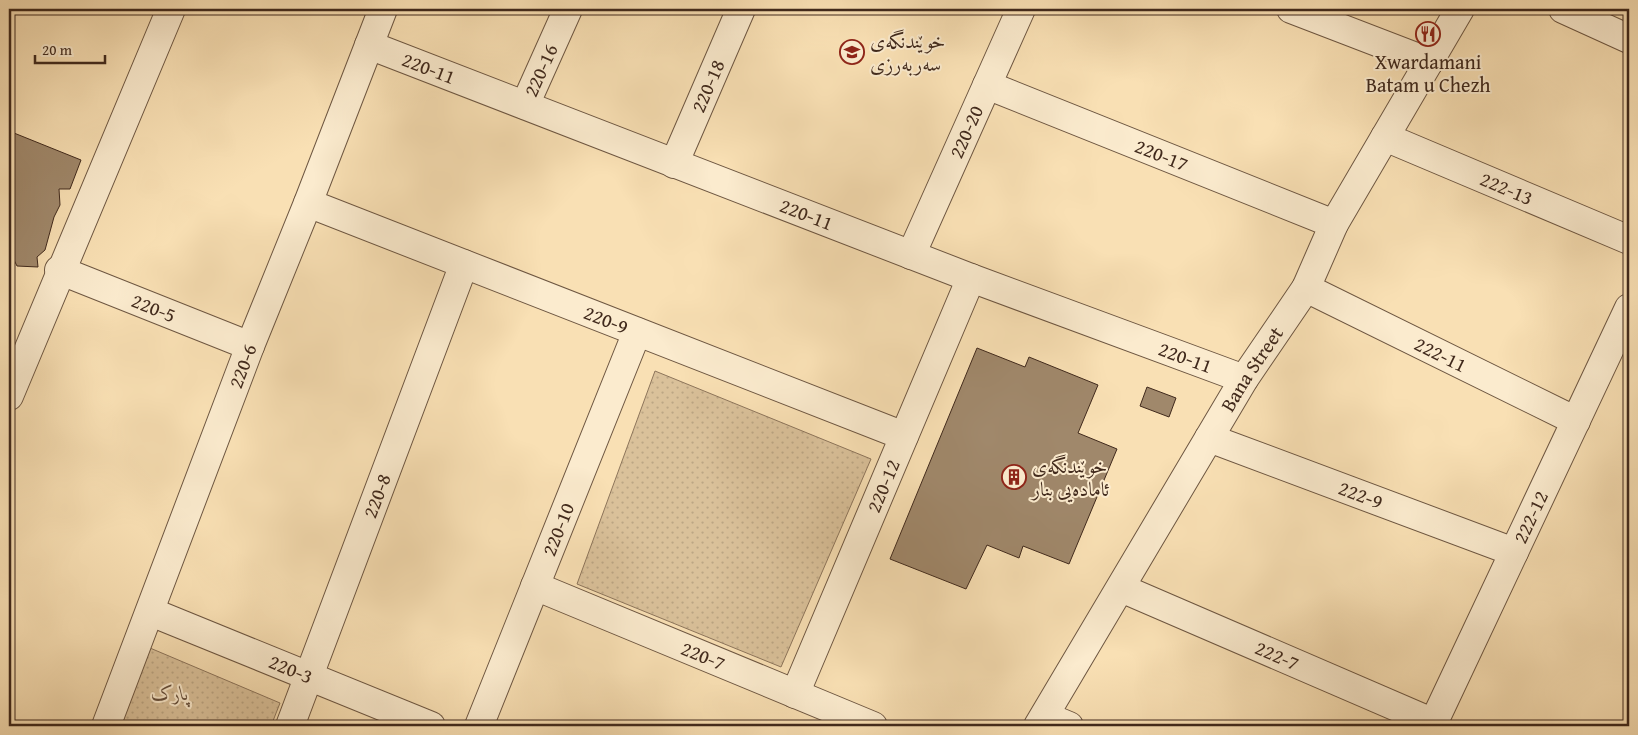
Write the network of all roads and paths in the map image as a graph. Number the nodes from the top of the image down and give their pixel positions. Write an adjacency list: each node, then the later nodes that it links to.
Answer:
1 (171, 9): 21 (street)
2 (383, 9): 10 (street, 220-6)
3 (568, 9): 13 (street, 220-16)
4 (741, 9): 15 (street, 220-18)
5 (1021, 9): 12 (street, 220-20)
6 (1291, 9): 11 (street)
7 (1460, 9): 11 (street, Bana Street)
8 (1564, 9): 9 (street)
9 (1629, 39)
10 (369, 45): 13 (street, 220-11); 16 (street, 220-6)
11 (1429, 62): 14 (street, Bana Street)
12 (987, 85): 17 (street, 220-17); 19 (street, 220-20)
13 (525, 106): 15 (street, 220-11)
14 (1385, 137): 17 (street, Bana Street); 18 (street, 222-13)
15 (674, 164): 19 (street, 220-11)
16 (308, 203): 20 (street, 220-9); 26 (street, 220-6)
17 (1334, 224): 23 (street, Bana Street)
18 (1629, 240)
19 (911, 255): 22 (street, 220-11)
20 (464, 264): 25 (street, 220-9); 36 (street, 220-8)
21 (59, 270): 26 (street, 220-5); 28 (street)
22 (971, 278): 27 (street, 220-11); 30 (street, 220-12)
23 (1306, 288): 27 (street, Bana Street); 29 (street, 222-11)
24 (1629, 308): 29 (street, 222-12)
25 (637, 332): 30 (street, 220-9); 33 (street, 220-10)
26 (250, 346): 35 (street, 220-6)
27 (1244, 379): 31 (street, Bana Street)
28 (9, 396)
29 (1576, 421): 32 (street, 222-12)
30 (904, 436): 37 (street, 220-12)
31 (1209, 438): 32 (street, 222-9); 34 (street, Bana Street)
32 (1514, 552): 39 (street, 222-12)
33 (535, 586): 37 (street, 220-7); 43 (street, 220-10)
34 (1121, 588): 38 (street, Bana Street); 39 (street, 222-7)
35 (151, 612): 36 (street, 220-3); 40 (street, 220-6)
36 (308, 676): 41 (street, 220-8); 42 (street, 220-3)
37 (795, 694): 44 (street, 220-7)
38 (1051, 723)
39 (1433, 725)
40 (106, 726)
41 (290, 726)
42 (431, 726)
43 (479, 726)
44 (873, 726)

